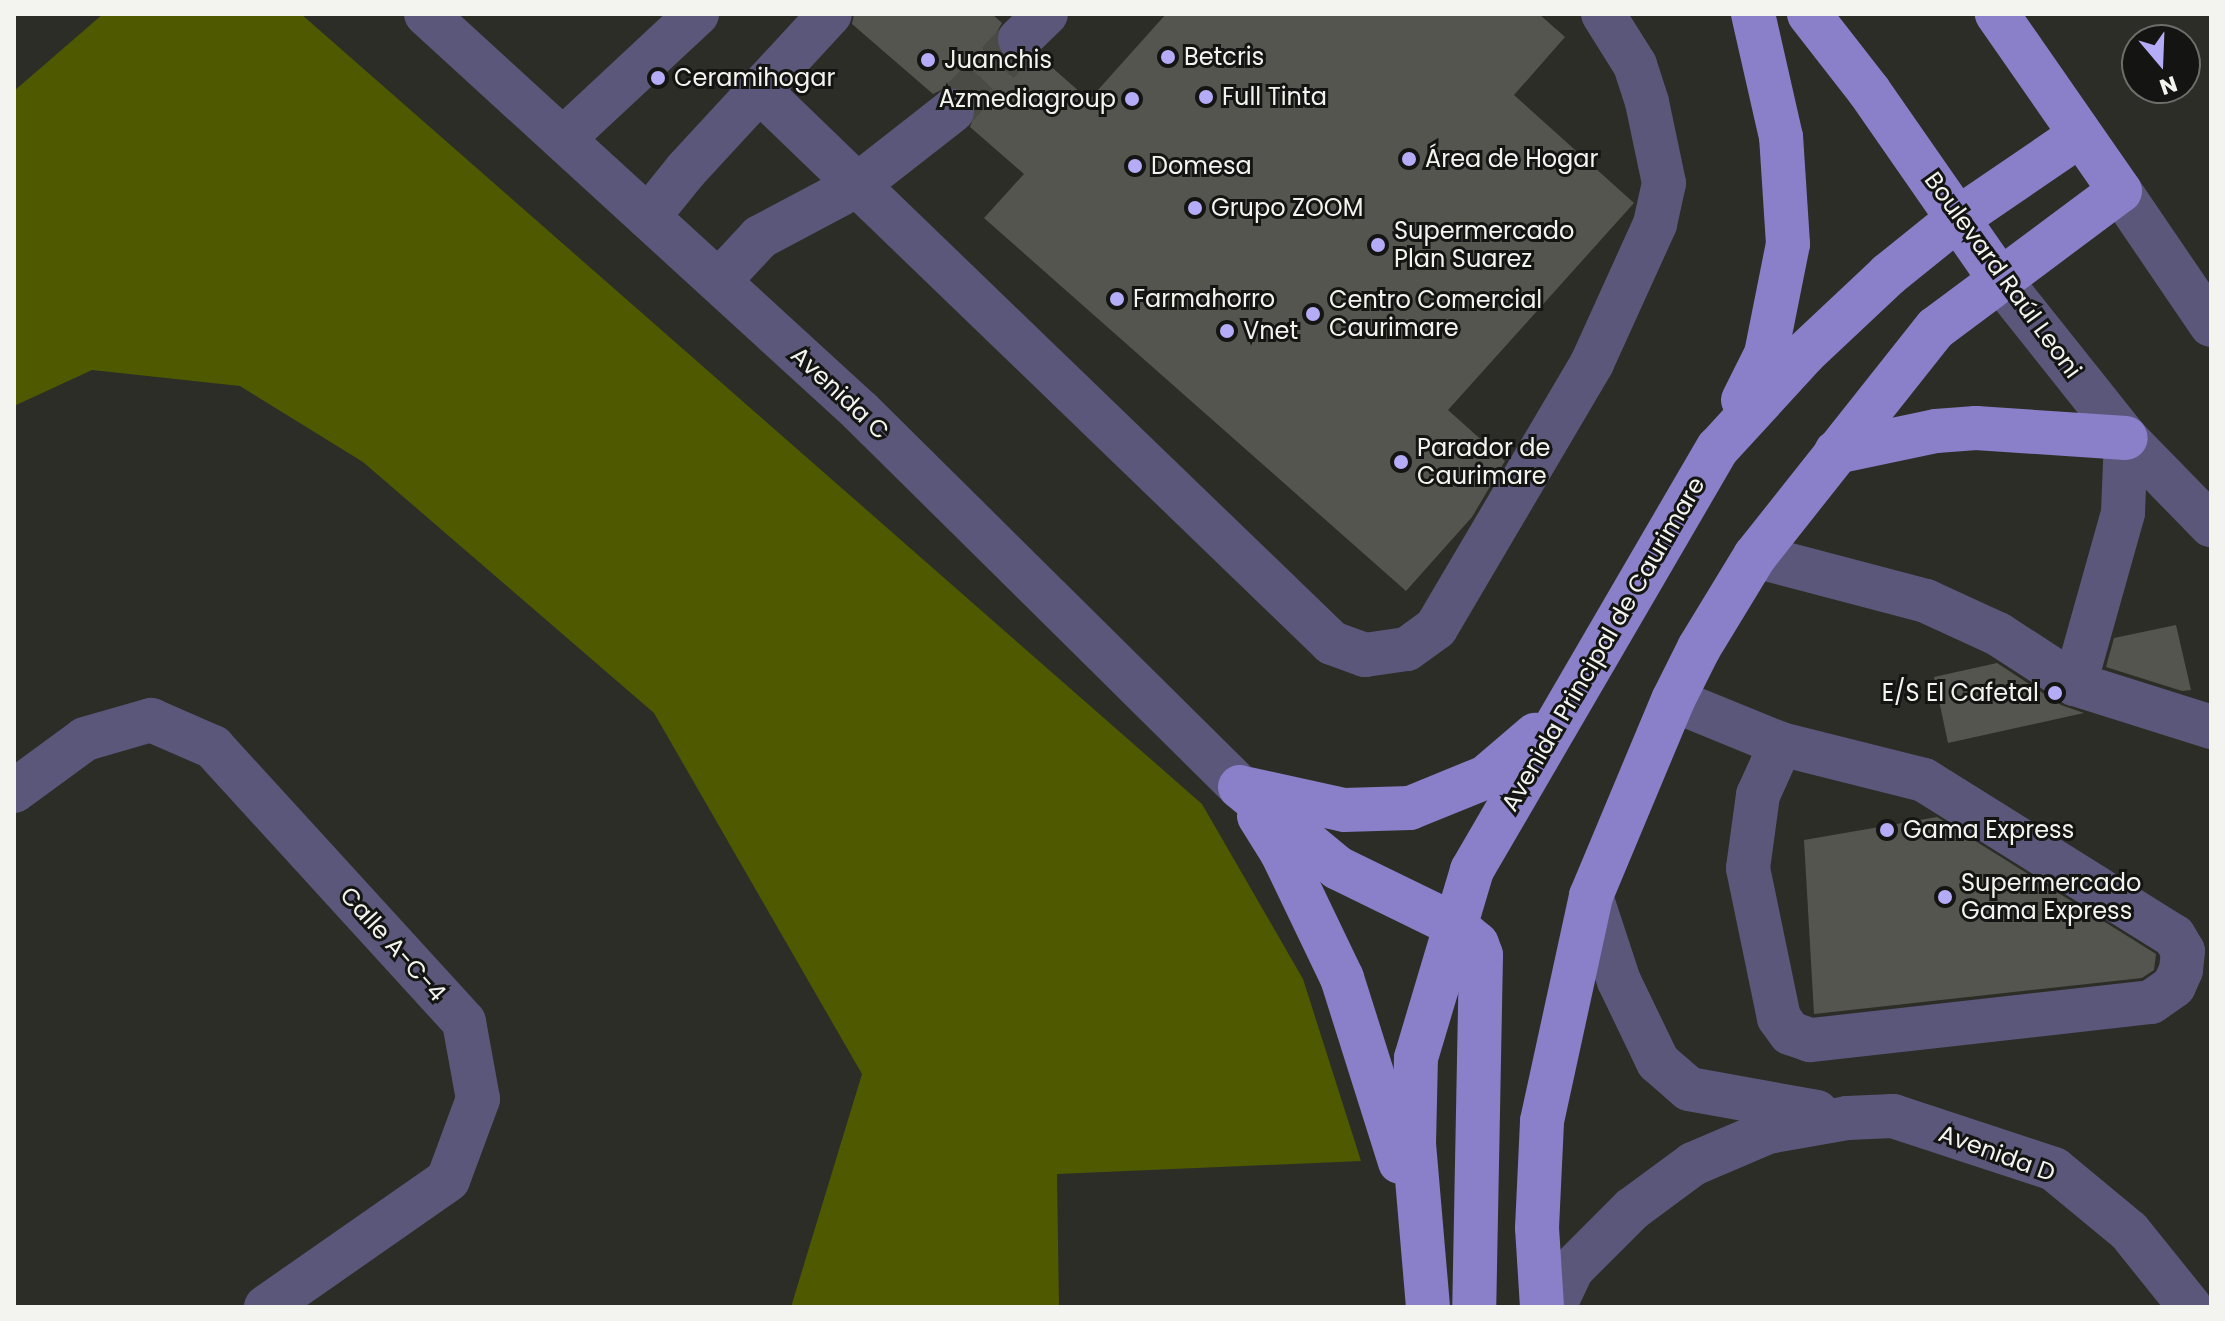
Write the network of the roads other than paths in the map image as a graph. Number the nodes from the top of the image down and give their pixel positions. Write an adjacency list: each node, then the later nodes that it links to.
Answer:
1 (426, 14): 11 (street, Avenida C)
2 (697, 14): 11 (street)
3 (830, 14): 8 (street)
4 (1603, 14): 12 (street)
5 (1753, 14): 20 (main road)
6 (1809, 14): 15 (main road, Boulevard Raúl Leoni)
7 (1997, 14): 10 (main road)
8 (760, 91): 12 (street); 14 (street)
9 (952, 111): 12 (street)
10 (2080, 135): 13 (main road); 15 (main road, Avenida Principal de Caurimare)
11 (564, 138): 14 (street, Avenida C)
12 (856, 186): 16 (street)
13 (2120, 191): 17 (main road); 18 (street)
14 (648, 217): 16 (street, Avenida C)
15 (1960, 217): 17 (main road, Boulevard Raúl Leoni); 20 (main road, Avenida Principal de Caurimare)
16 (719, 281): 29 (street, Avenida C)
17 (2001, 281): 19 (street, Boulevard Raúl Leoni); 21 (main road)
18 (2211, 325)
19 (2126, 438): 21 (main road); 22 (street, Boulevard Raúl Leoni); 24 (street)
20 (1718, 448): 25 (main road, Avenida Principal de Caurimare)
21 (1836, 452): 23 (main road)
22 (2211, 525)
23 (1755, 556): 24 (street); 26 (main road)
24 (2075, 684): 27 (street)
25 (1573, 696): 29 (main road); 32 (main road, Avenida Principal de Caurimare)
26 (1673, 700): 28 (street); 31 (main road)
27 (2211, 727)
28 (1781, 744): 28 (street)
29 (1240, 787): 32 (main road); 34 (main road)
30 (14, 791): 35 (street, Calle A-C-4)
31 (1591, 896): 33 (street, Avenida D); 38 (main road)
32 (1453, 924): 34 (main road, Avenida Principal de Caurimare); 37 (main road)
33 (1847, 1118): 39 (street, Avenida D); 40 (street, Avenida D)
34 (1425, 1260): 36 (main road, Avenida Principal de Caurimare)
35 (266, 1307)
36 (1428, 1307)
37 (1474, 1307)
38 (1542, 1307)
39 (1554, 1307)
40 (2190, 1307)

